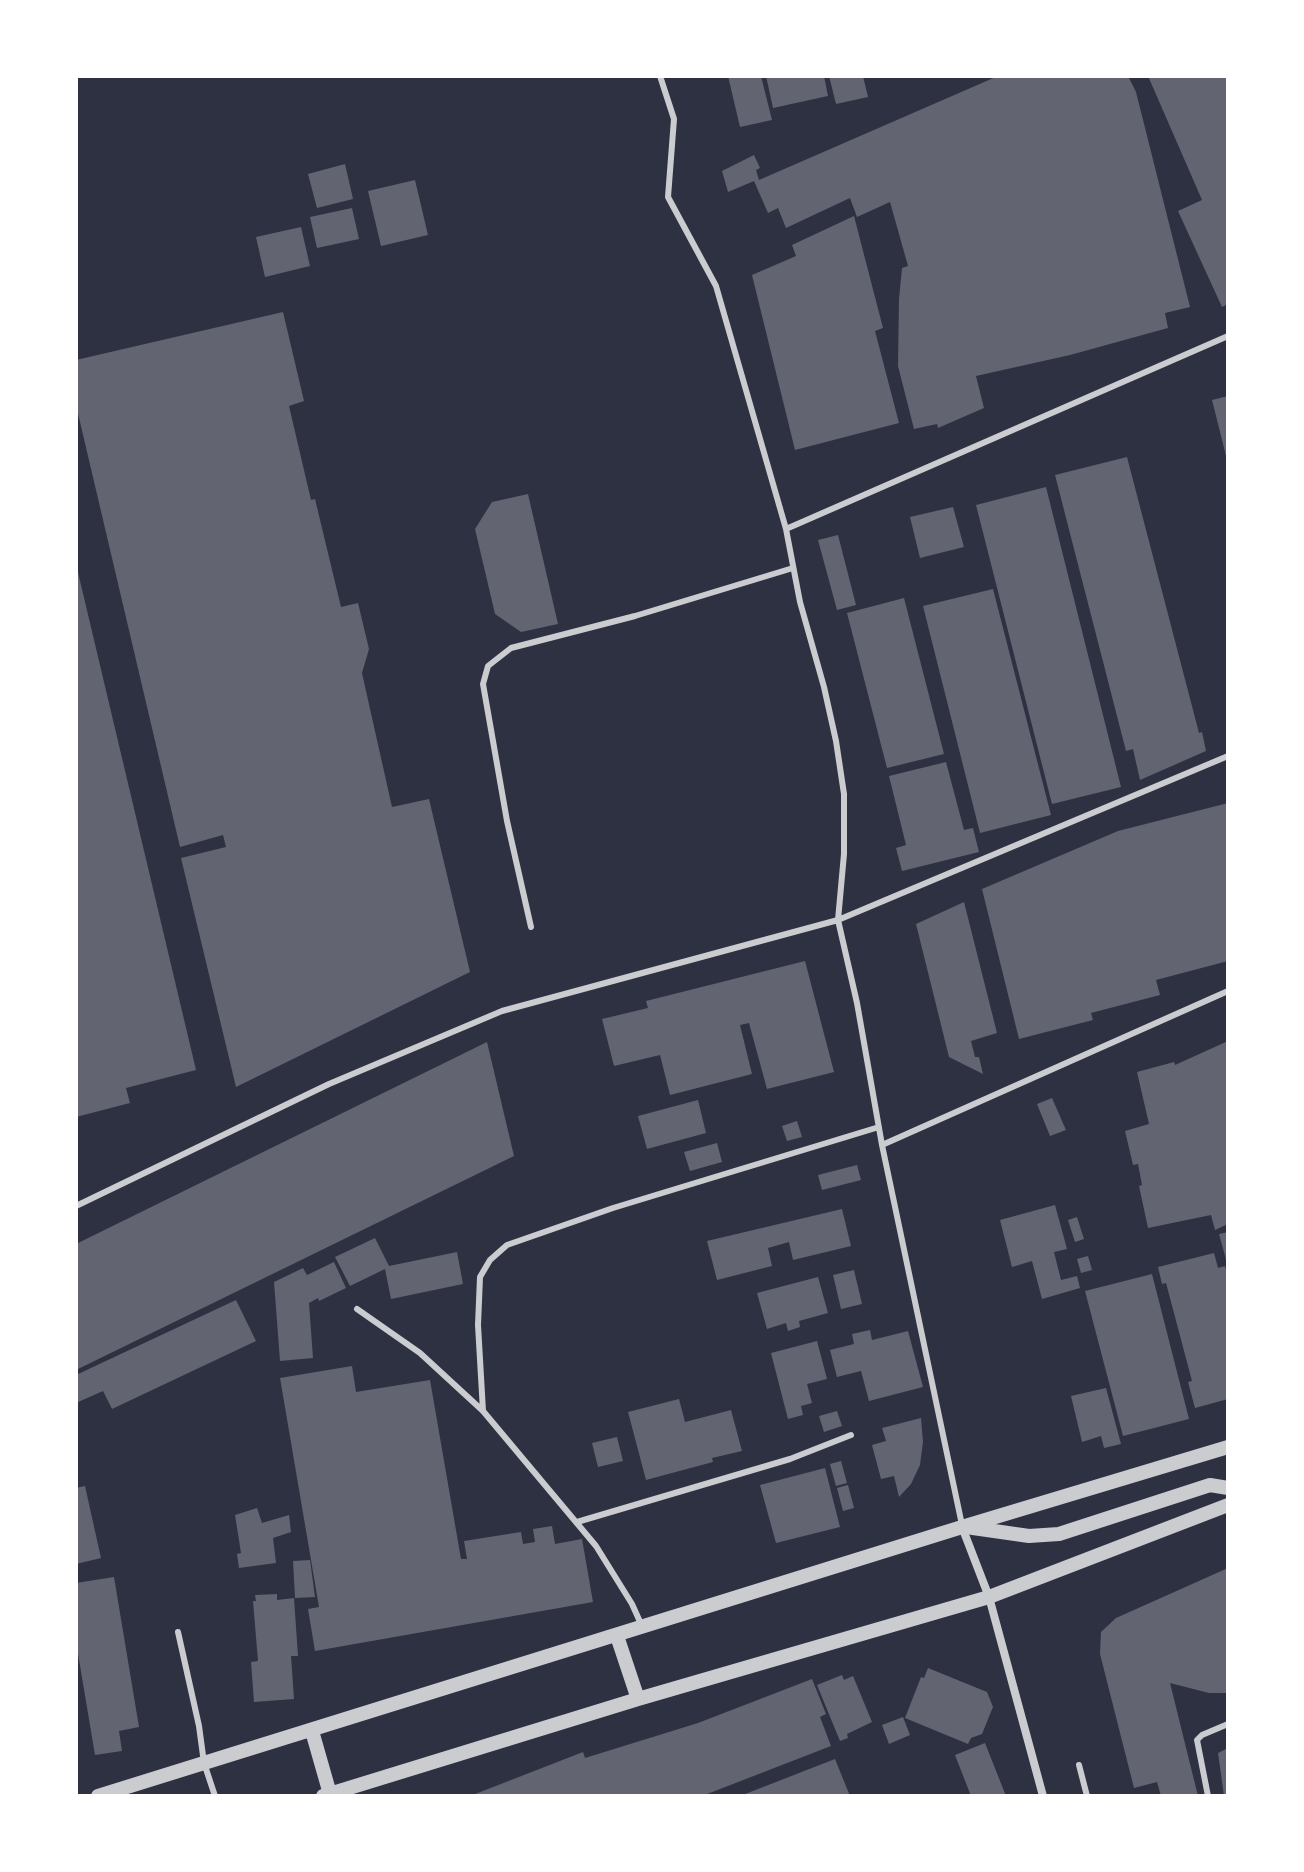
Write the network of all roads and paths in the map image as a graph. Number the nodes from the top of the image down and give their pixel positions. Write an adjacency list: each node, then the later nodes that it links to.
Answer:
1 (660, 76): 3 (lane)
2 (1228, 336): 3 (lane)
3 (786, 529): 4 (lane)
4 (793, 568): 6 (lane); 7 (lane)
5 (1228, 756): 6 (lane)
6 (838, 920): 9 (lane); 11 (lane)
7 (531, 927)
8 (1228, 991): 10 (lane)
9 (879, 1127): 10 (lane); 13 (lane)
10 (882, 1145): 19 (lane)
11 (76, 1206)
12 (357, 1309): 13 (lane)
13 (483, 1411): 18 (lane)
14 (851, 1435): 18 (lane)
15 (1228, 1447): 19 (street)
16 (1228, 1488): 19 (street)
17 (1228, 1505): 20 (street)
18 (577, 1522): 21 (lane)
19 (962, 1527): 20 (street); 21 (street)
20 (989, 1597): 24 (street); 32 (street)
21 (642, 1628): 23 (street)
22 (178, 1632): 27 (lane)
23 (617, 1636): 24 (street); 26 (street)
24 (638, 1699): 29 (street)
25 (1228, 1724): 34 (lane)
26 (312, 1731): 27 (street); 29 (street)
27 (204, 1763): 30 (street); 31 (lane)
28 (1079, 1765): 33 (lane)
29 (327, 1795)
30 (98, 1796)
31 (215, 1796)
32 (1043, 1796)
33 (1087, 1796)
34 (1208, 1796)

